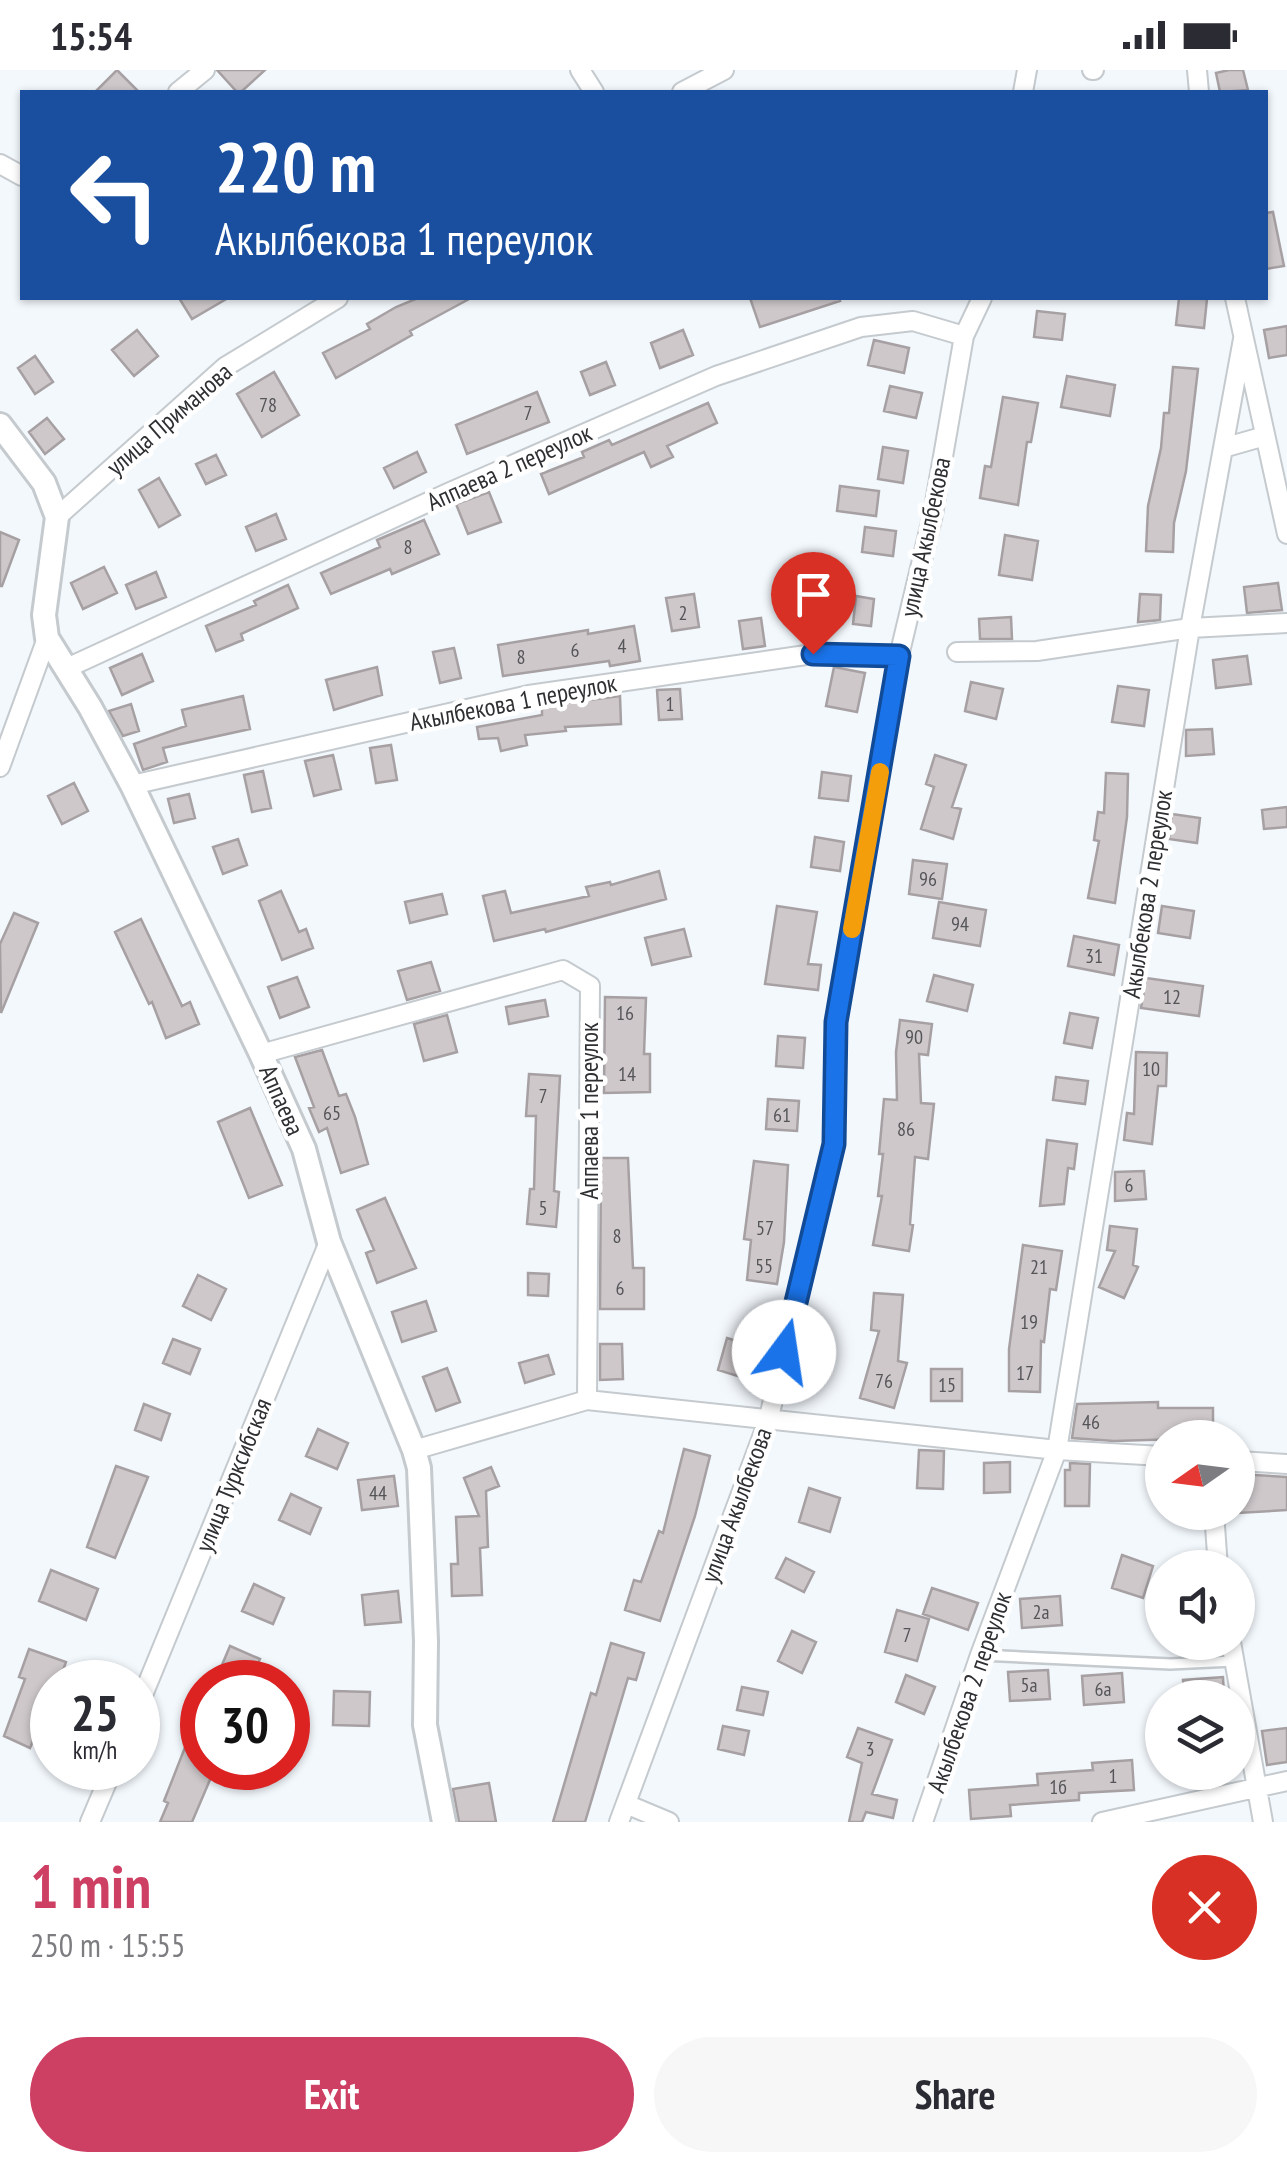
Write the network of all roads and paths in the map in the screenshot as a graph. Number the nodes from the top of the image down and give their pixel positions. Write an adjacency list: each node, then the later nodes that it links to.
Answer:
1 (205, 70): 3 (street)
2 (724, 70): 4 (street)
3 (180, 90)
4 (686, 90)
5 (335, 300): 13 (street, улица Приманова)
6 (981, 300): 8 (street, улица Акылбекова)
7 (1235, 300): 9 (street, Акылбекова 2 переулок)
8 (964, 336): 19 (street, улица Акылбекова); 20 (street, Аппаева 2 переулок)
9 (1243, 339): 11 (street, Акылбекова 2 переулок); 12 (street, Акылбекова 2 переулок)
10 (0, 425): 13 (street)
11 (1265, 436): 12 (street); 14 (street, Акылбекова 2 переулок)
12 (1224, 448): 16 (street, Акылбекова 2 переулок)
13 (57, 518): 17 (street)
14 (1287, 534)
15 (1287, 623): 16 (street)
16 (1190, 628): 18 (street); 28 (street, Акылбекова 2 переулок)
17 (46, 638): 20 (street, Аппаева); 21 (street)
18 (956, 652)
19 (899, 656): 22 (street, Акылбекова 1 переулок); 26 (street, улица Акылбекова)
20 (67, 668): 22 (street, Аппаева)
21 (0, 767)
22 (132, 785): 23 (street, Аппаева)
23 (261, 1054): 24 (street, Аппаева); 25 (street, Аппаева 1 переулок)
24 (329, 1242): 27 (street, Аппаева); 33 (street, улица Турксибская)
25 (586, 1400): 26 (street); 27 (street)
26 (768, 1421): 28 (street); 39 (street, улица Акылбекова)
27 (414, 1450): 41 (street, Аппаева)
28 (1056, 1450): 29 (street); 32 (street, Акылбекова 2 переулок)
29 (1145, 1455)
30 (1255, 1462): 31 (street)
31 (1287, 1464)
32 (980, 1655): 34 (lane); 43 (street, Акылбекова 2 переулок)
33 (157, 1660)
34 (1191, 1660)
35 (1234, 1660): 37 (street)
36 (1287, 1780): 37 (street)
37 (1257, 1786): 44 (street); 45 (street)
38 (104, 1790): 40 (street)
39 (623, 1813): 42 (street)
40 (90, 1822)
41 (444, 1822)
42 (669, 1822)
43 (924, 1822)
44 (1102, 1822)
45 (1263, 1822)

